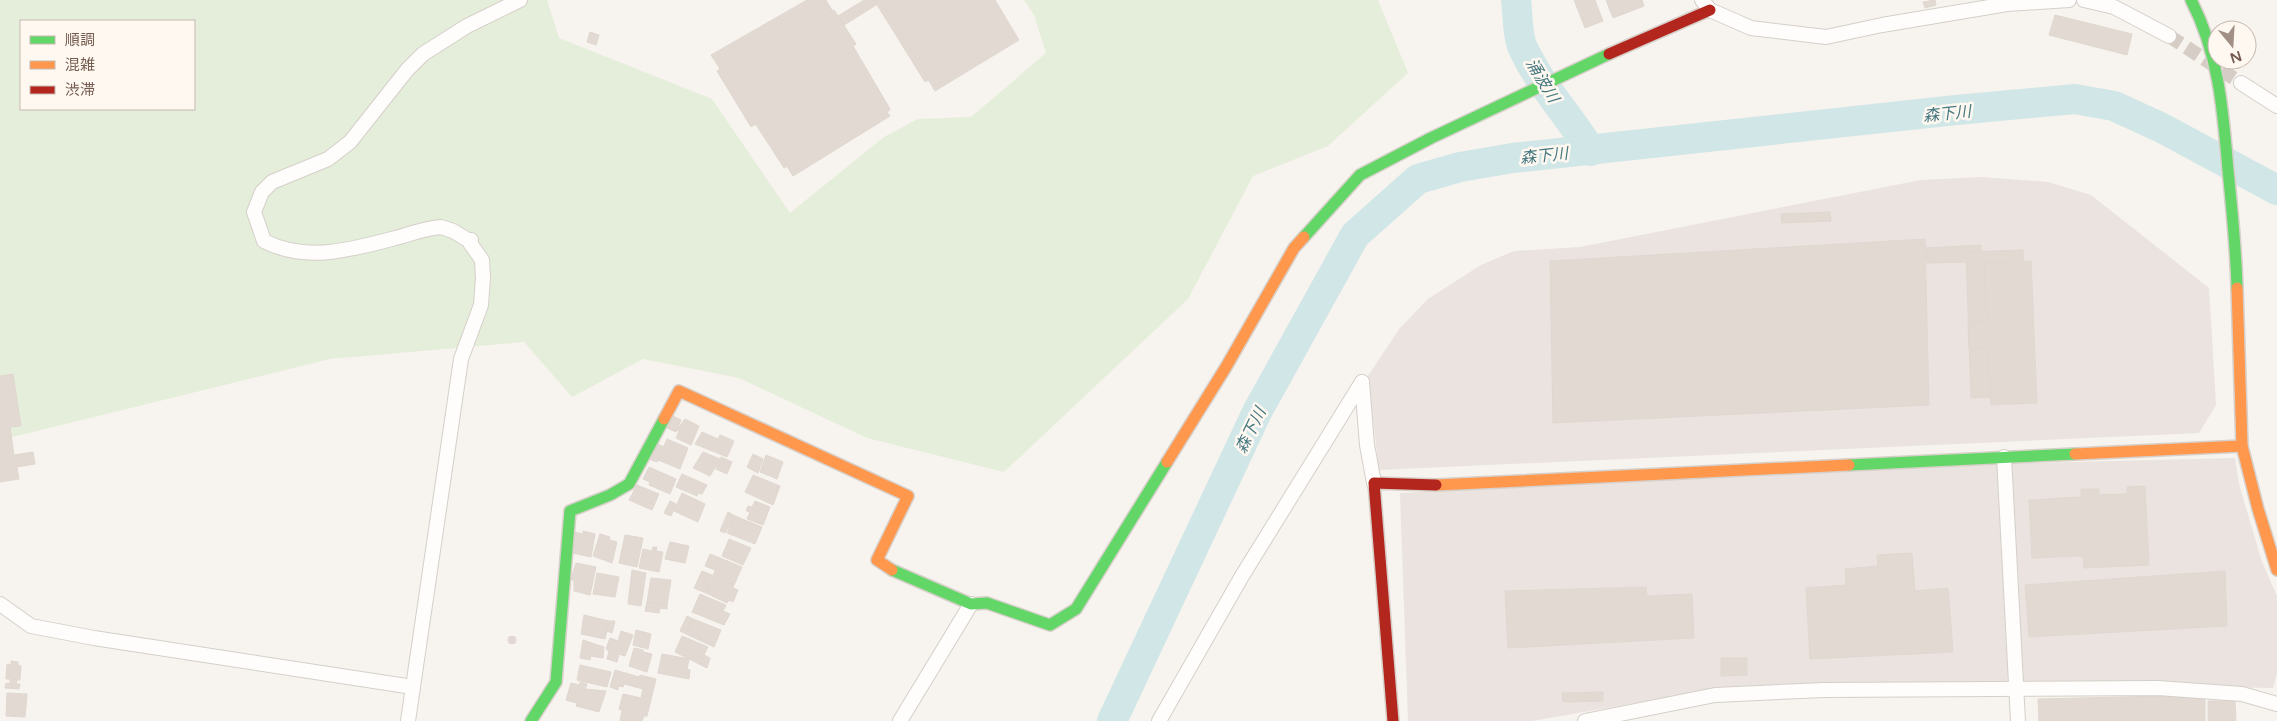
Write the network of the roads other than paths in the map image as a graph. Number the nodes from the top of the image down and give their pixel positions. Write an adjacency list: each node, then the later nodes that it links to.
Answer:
1 (520, 0): 15 (street)
2 (2069, 0): 5 (street)
3 (2084, 0): 6 (street)
4 (2191, 0): 9 (street)
5 (1706, 5): 14 (street)
6 (2169, 36)
7 (2242, 83): 8 (street)
8 (2277, 106)
9 (2242, 446): 10 (street); 12 (street)
10 (2004, 457): 11 (street); 16 (street)
11 (1374, 483): 21 (street); 22 (street)
12 (2277, 570)
13 (0, 604): 15 (street)
14 (971, 604): 19 (street); 20 (street)
15 (413, 688): 18 (street)
16 (2015, 688): 17 (street); 23 (street); 24 (street)
17 (2277, 704)
18 (408, 721)
19 (531, 721)
20 (900, 721)
21 (1159, 721)
22 (1393, 721)
23 (1585, 721)
24 (2018, 721)

